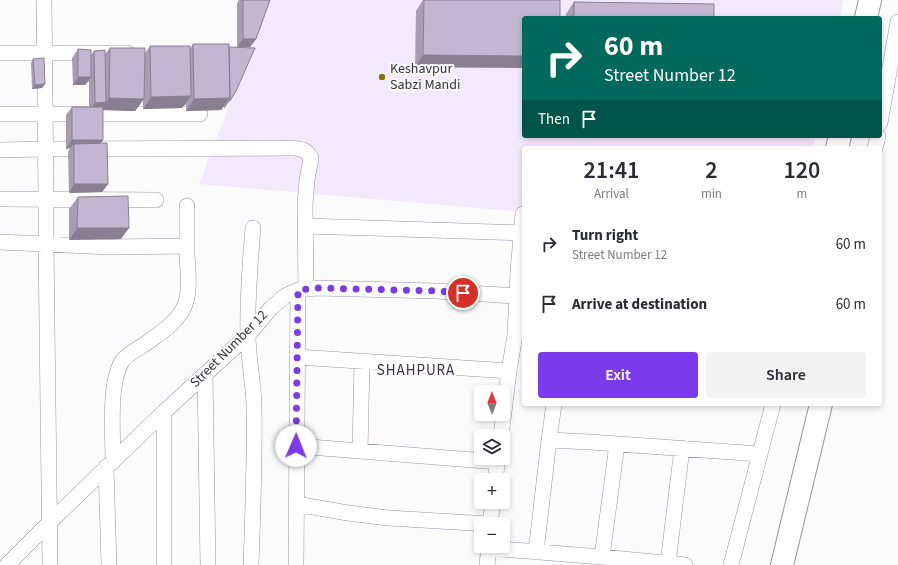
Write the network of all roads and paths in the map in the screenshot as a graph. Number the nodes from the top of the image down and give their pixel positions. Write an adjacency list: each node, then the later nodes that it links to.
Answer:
1 (44, 0): 7 (street)
2 (870, 0): 3 (street)
3 (866, 16)
4 (898, 22): 8 (street)
5 (138, 53): 7 (street)
6 (0, 54): 7 (street)
7 (44, 54): 10 (street)
8 (882, 112)
9 (0, 114): 10 (street)
10 (45, 114): 11 (street); 12 (street)
11 (200, 114)
12 (45, 149): 13 (street); 15 (street); 18 (street)
13 (0, 150)
14 (0, 199): 15 (street)
15 (46, 200): 16 (street); 22 (street)
16 (156, 200)
17 (187, 206): 23 (street)
18 (306, 226): 20 (street); 25 (street)
19 (253, 228): 27 (street)
20 (522, 233): 24 (street)
21 (0, 242): 22 (street)
22 (46, 244): 23 (street); 47 (street)
23 (187, 246): 45 (street)
24 (521, 271): 26 (street)
25 (302, 290): 26 (street, Street Number 12); 27 (street, Street Number 12); 29 (street)
26 (516, 296): 28 (street)
27 (248, 335): 32 (street, Street Number 12); 59 (street)
28 (519, 335): 31 (street)
29 (298, 357): 30 (street); 40 (street)
30 (362, 362): 31 (street); 42 (street)
31 (509, 371): 37 (street)
32 (205, 374): 36 (street, Street Number 12); 58 (street)
33 (554, 406): 38 (street)
34 (772, 406): 43 (street)
35 (821, 406): 64 (street)
36 (164, 412): 45 (street, Street Number 12); 57 (street)
37 (502, 429)
38 (549, 440): 39 (street); 50 (street)
39 (617, 444): 41 (street); 52 (street)
40 (296, 446): 42 (street); 46 (street)
41 (682, 448): 43 (street); 53 (street)
42 (360, 451): 44 (street)
43 (760, 454): 63 (street)
44 (474, 458)
45 (109, 464): 47 (street, Street Number 12); 56 (street)
46 (296, 504): 48 (street); 60 (street)
47 (50, 522): 54 (street, Street Number 12); 55 (street)
48 (474, 523)
49 (510, 549): 50 (street)
50 (536, 552): 52 (street)
51 (488, 553): 61 (street)
52 (602, 556): 53 (street)
53 (668, 563): 62 (street)
54 (7, 565)
55 (50, 565)
56 (109, 565)
57 (164, 565)
58 (208, 565)
59 (251, 565)
60 (296, 565)
61 (487, 565)
62 (685, 565)
63 (731, 565)
64 (782, 565)

